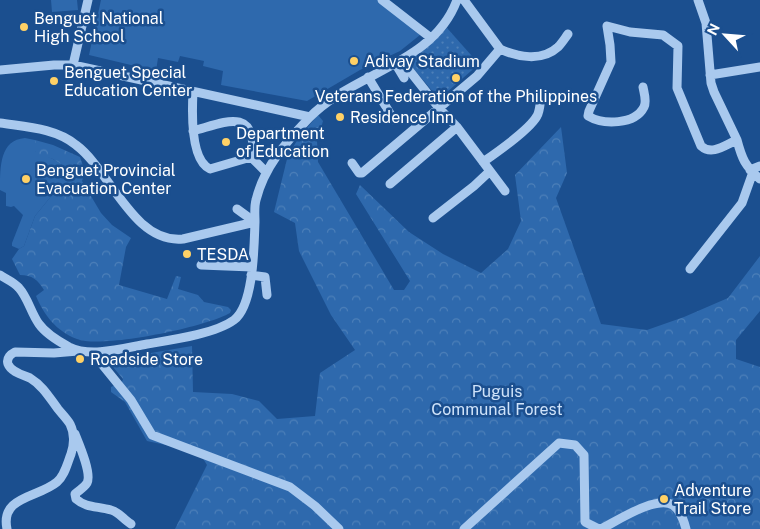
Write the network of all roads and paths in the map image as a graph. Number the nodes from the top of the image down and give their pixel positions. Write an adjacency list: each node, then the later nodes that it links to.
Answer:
1 (88, 0): 10 (street)
2 (382, 0): 7 (street)
3 (457, 0): 7 (street)
4 (464, 0): 8 (street)
5 (698, 0): 13 (street)
6 (568, 34): 8 (street)
7 (432, 38): 9 (street)
8 (500, 49): 19 (street)
9 (398, 61): 14 (street); 15 (street); 19 (street)
10 (74, 65): 12 (street); 17 (street)
11 (760, 67): 13 (street)
12 (0, 70)
13 (710, 75): 25 (street)
14 (368, 77): 20 (street); 21 (street)
15 (404, 78)
16 (643, 87): 25 (street)
17 (193, 92): 20 (street); 24 (street)
18 (541, 97): 27 (street)
19 (439, 108): 23 (street); 28 (street)
20 (310, 117): 30 (street)
21 (394, 120)
22 (0, 123): 36 (street)
23 (457, 127): 27 (street); 32 (street)
24 (193, 131): 26 (street); 26 (street)
25 (737, 140): 31 (street)
26 (252, 157): 30 (street)
27 (483, 162): 29 (street)
28 (352, 164)
29 (490, 171): 33 (street); 35 (street)
30 (266, 172): 36 (street)
31 (756, 172): 38 (street)
32 (390, 184)
33 (505, 191)
34 (237, 209): 36 (street)
35 (433, 218)
36 (255, 222): 39 (street)
37 (202, 264): 39 (street)
38 (690, 269)
39 (251, 271): 41 (street); 43 (street)
40 (1, 278): 42 (street)
41 (267, 295)
42 (78, 351): 43 (street); 44 (street)
43 (92, 352): 47 (street)
44 (70, 425): 45 (street); 46 (street)
45 (131, 524)
46 (7, 529)
47 (339, 529)
48 (464, 529): 49 (street)
49 (600, 529): 50 (street)
50 (686, 529)

